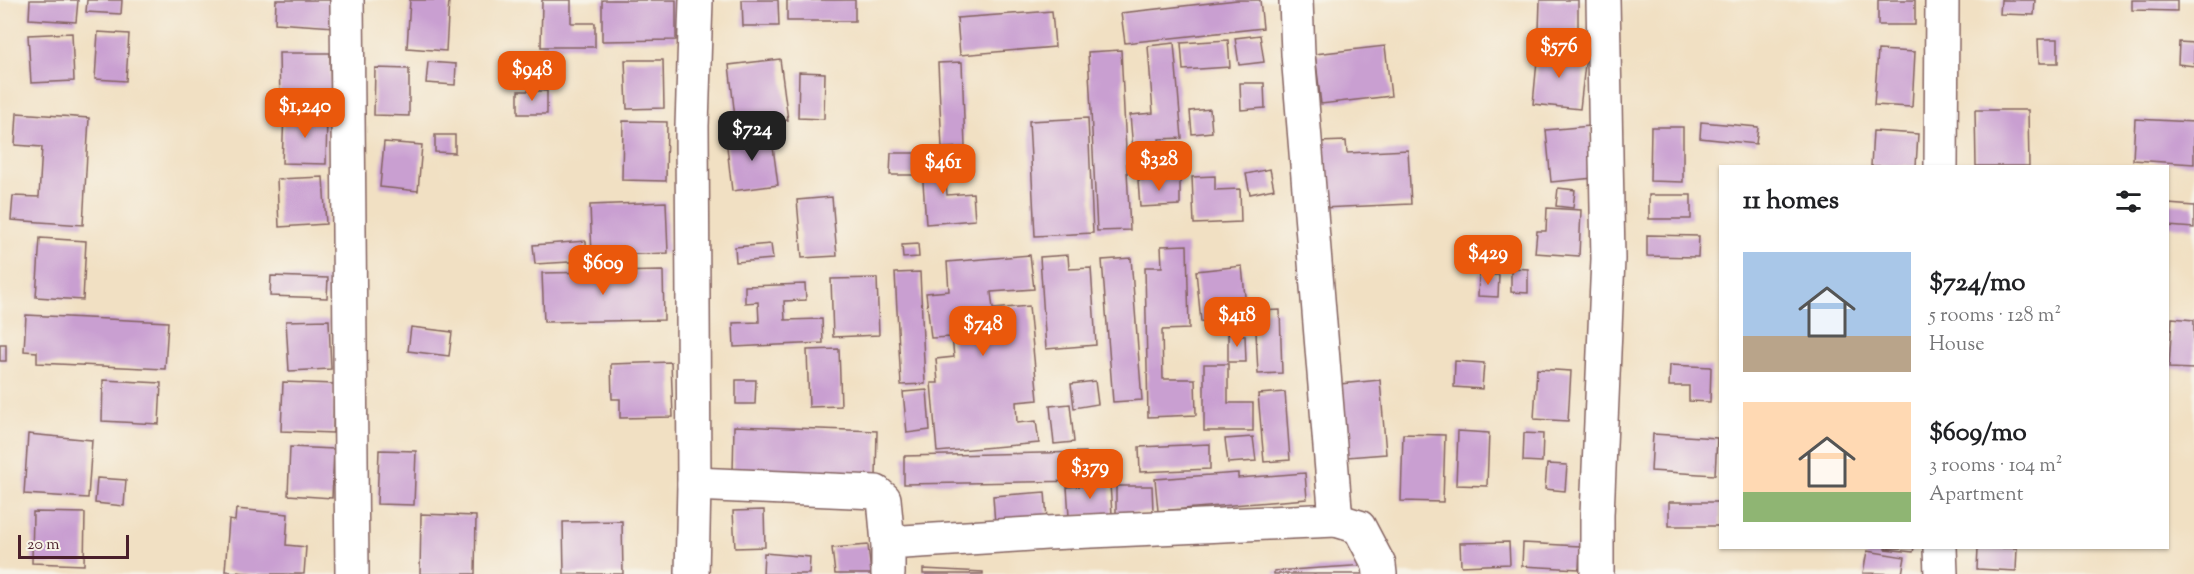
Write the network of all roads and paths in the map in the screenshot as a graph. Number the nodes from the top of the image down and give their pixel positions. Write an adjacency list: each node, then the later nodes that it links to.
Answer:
1 (347, 0): 11 (street)
2 (696, 0): 7 (street)
3 (1296, 0): 8 (street)
4 (1603, 0): 14 (street)
5 (1942, 0): 6 (street)
6 (1941, 165)
7 (694, 484): 10 (street); 12 (street)
8 (1336, 520): 10 (street); 13 (street)
9 (1940, 549): 15 (street)
10 (888, 558)
11 (352, 574)
12 (692, 574)
13 (1380, 574)
14 (1597, 574)
15 (1941, 574)

